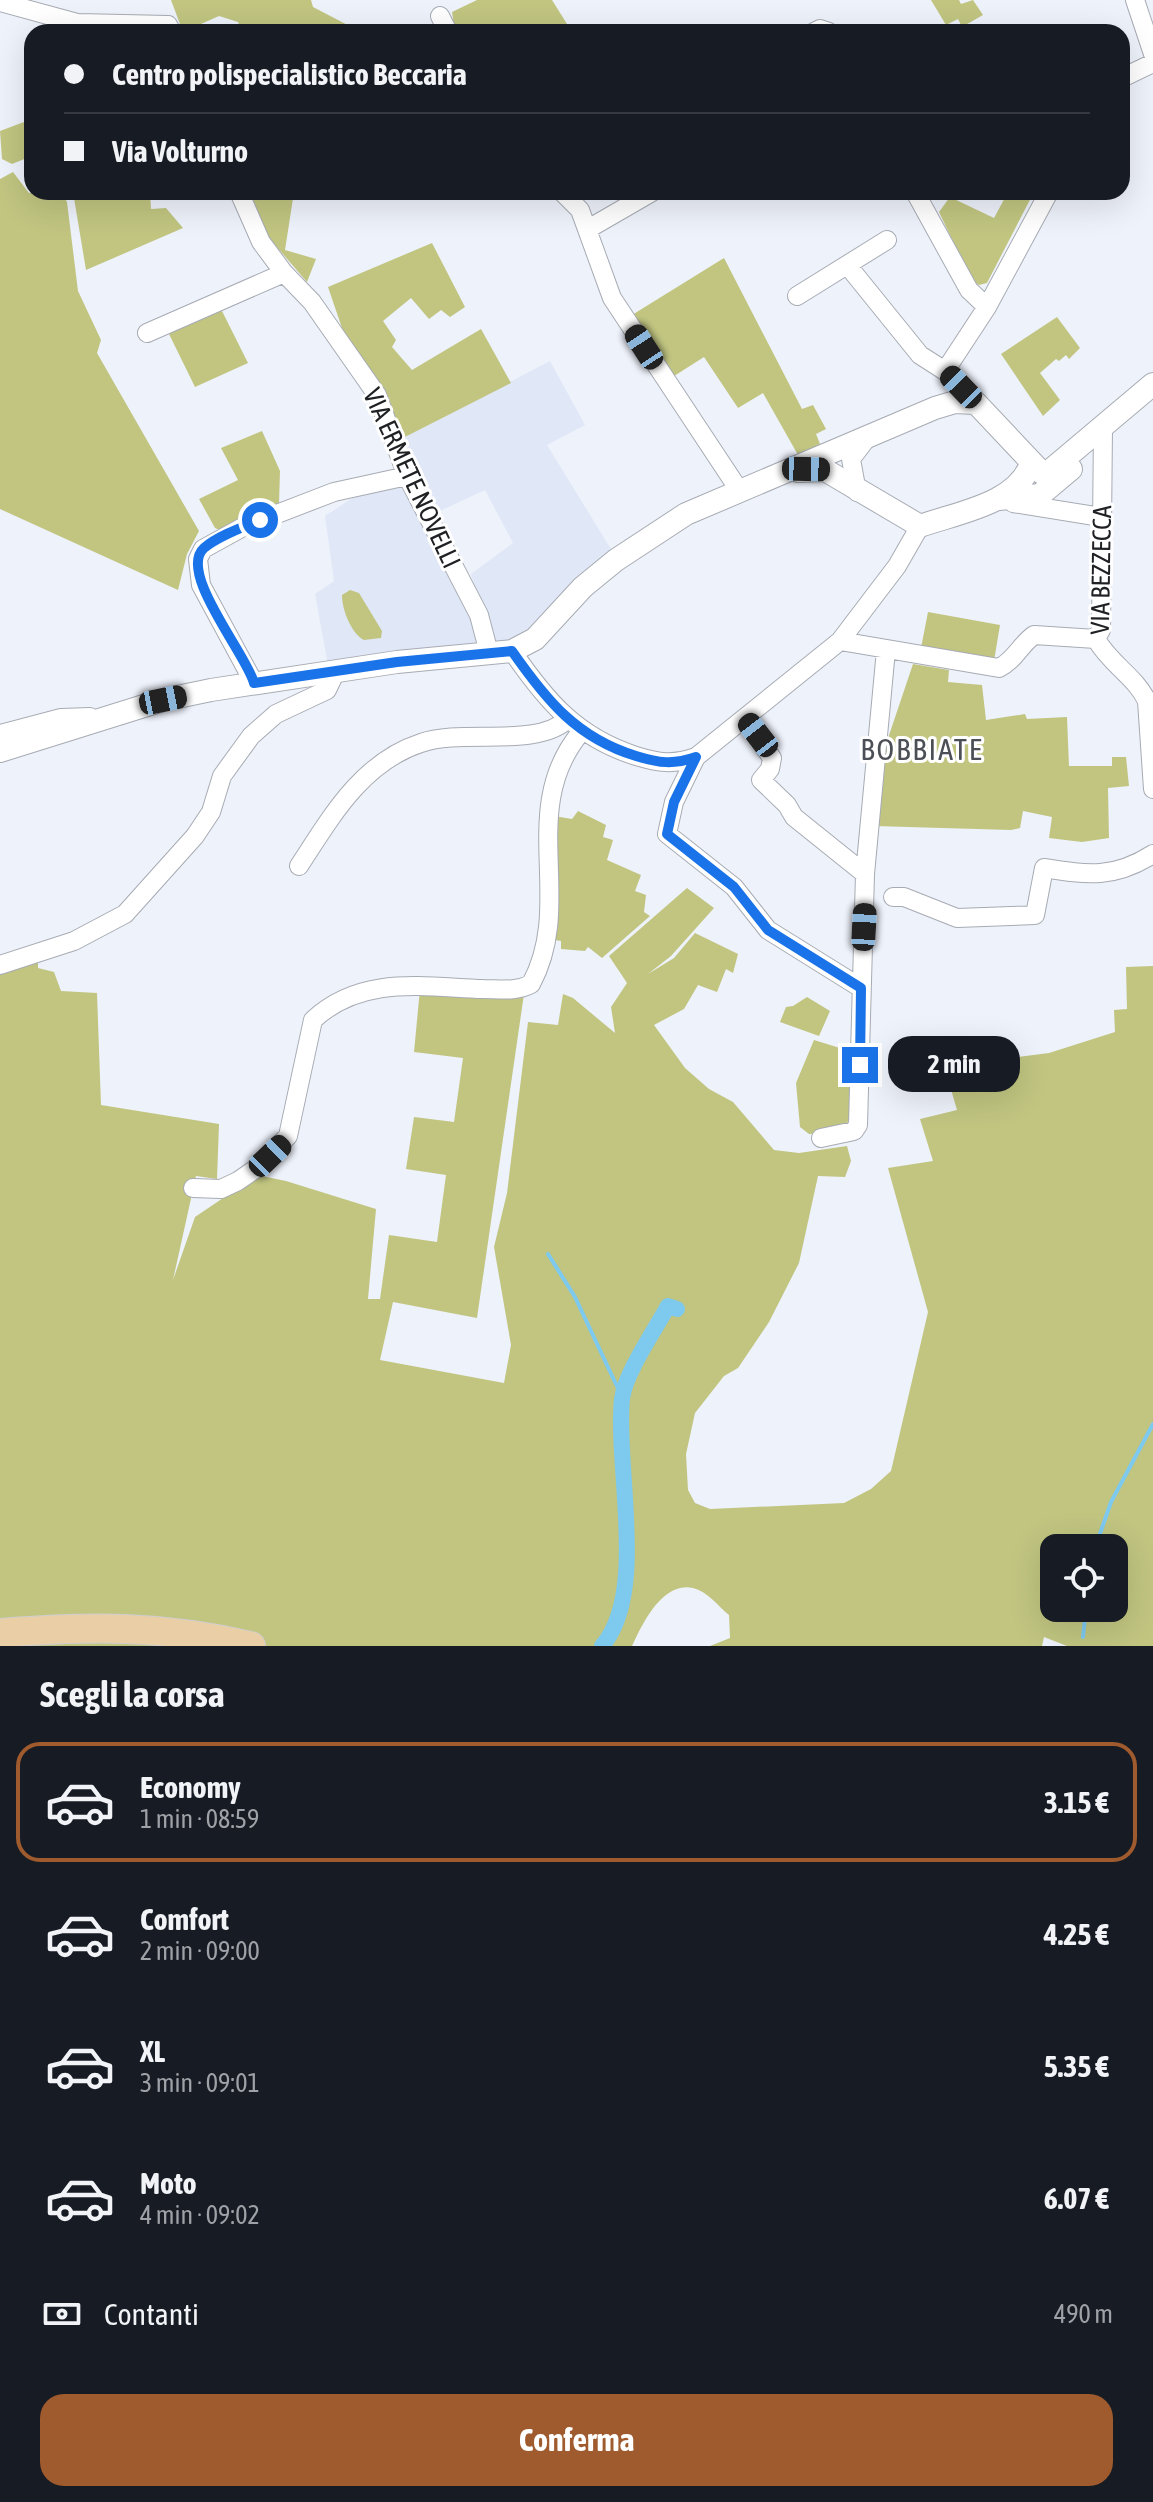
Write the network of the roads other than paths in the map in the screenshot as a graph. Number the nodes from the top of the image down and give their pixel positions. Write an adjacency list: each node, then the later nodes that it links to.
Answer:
1 (0, 2): 3 (street)
2 (1142, 5): 4 (street)
3 (122, 24)
4 (1153, 54)
5 (1153, 63): 6 (street)
6 (1130, 74)
7 (243, 200): 15 (street, VIA ERMETE NOVELLI)
8 (570, 200): 12 (street)
9 (638, 200): 12 (street)
10 (919, 200): 17 (street)
11 (1045, 200): 17 (street)
12 (588, 229): 28 (street)
13 (887, 240): 14 (street)
14 (848, 266): 16 (street); 19 (street)
15 (284, 273): 18 (street); 27 (street, VIA ERMETE NOVELLI)
16 (797, 296)
17 (987, 307): 19 (street)
18 (147, 333)
19 (945, 371): 21 (street); 22 (street)
20 (1153, 384): 23 (street)
21 (976, 403): 22 (street); 25 (street)
22 (945, 405): 24 (street)
23 (1103, 427): 25 (street); 30 (street); 31 (street, VIA BEZZECCA)
24 (867, 438): 26 (street); 29 (street)
25 (1036, 468): 30 (street)
26 (785, 473): 28 (street); 29 (street)
27 (407, 476): 37 (street, VIA ERMETE NOVELLI); 39 (street)
28 (739, 490): 36 (street)
29 (857, 492): 32 (street)
30 (994, 500): 31 (street); 32 (street)
31 (1101, 517): 33 (street, VIA BEZZECCA)
32 (920, 526): 34 (street)
33 (1096, 639): 35 (street); 48 (street, VIA BEZZECCA)
34 (840, 641): 35 (street); 41 (street)
35 (886, 650): 51 (street)
36 (512, 651): 37 (street); 42 (street)
37 (489, 653): 38 (street)
38 (336, 671): 39 (street); 53 (street)
39 (254, 683): 40 (street)
40 (105, 717): 43 (street); 46 (street)
41 (745, 719): 47 (street); 51 (street)
42 (575, 726): 44 (street); 45 (street); 47 (street)
43 (0, 734)
44 (545, 734): 45 (street); 50 (street)
45 (569, 749): 56 (street)
46 (0, 751)
47 (696, 757): 54 (street)
48 (1153, 789)
49 (1153, 854): 52 (street)
50 (299, 866)
51 (865, 874): 52 (street)
52 (865, 896): 54 (street)
53 (0, 965)
54 (861, 988): 55 (street)
55 (821, 1138)
56 (193, 1188)
57 (0, 1633): 58 (main road)
58 (251, 1646)

